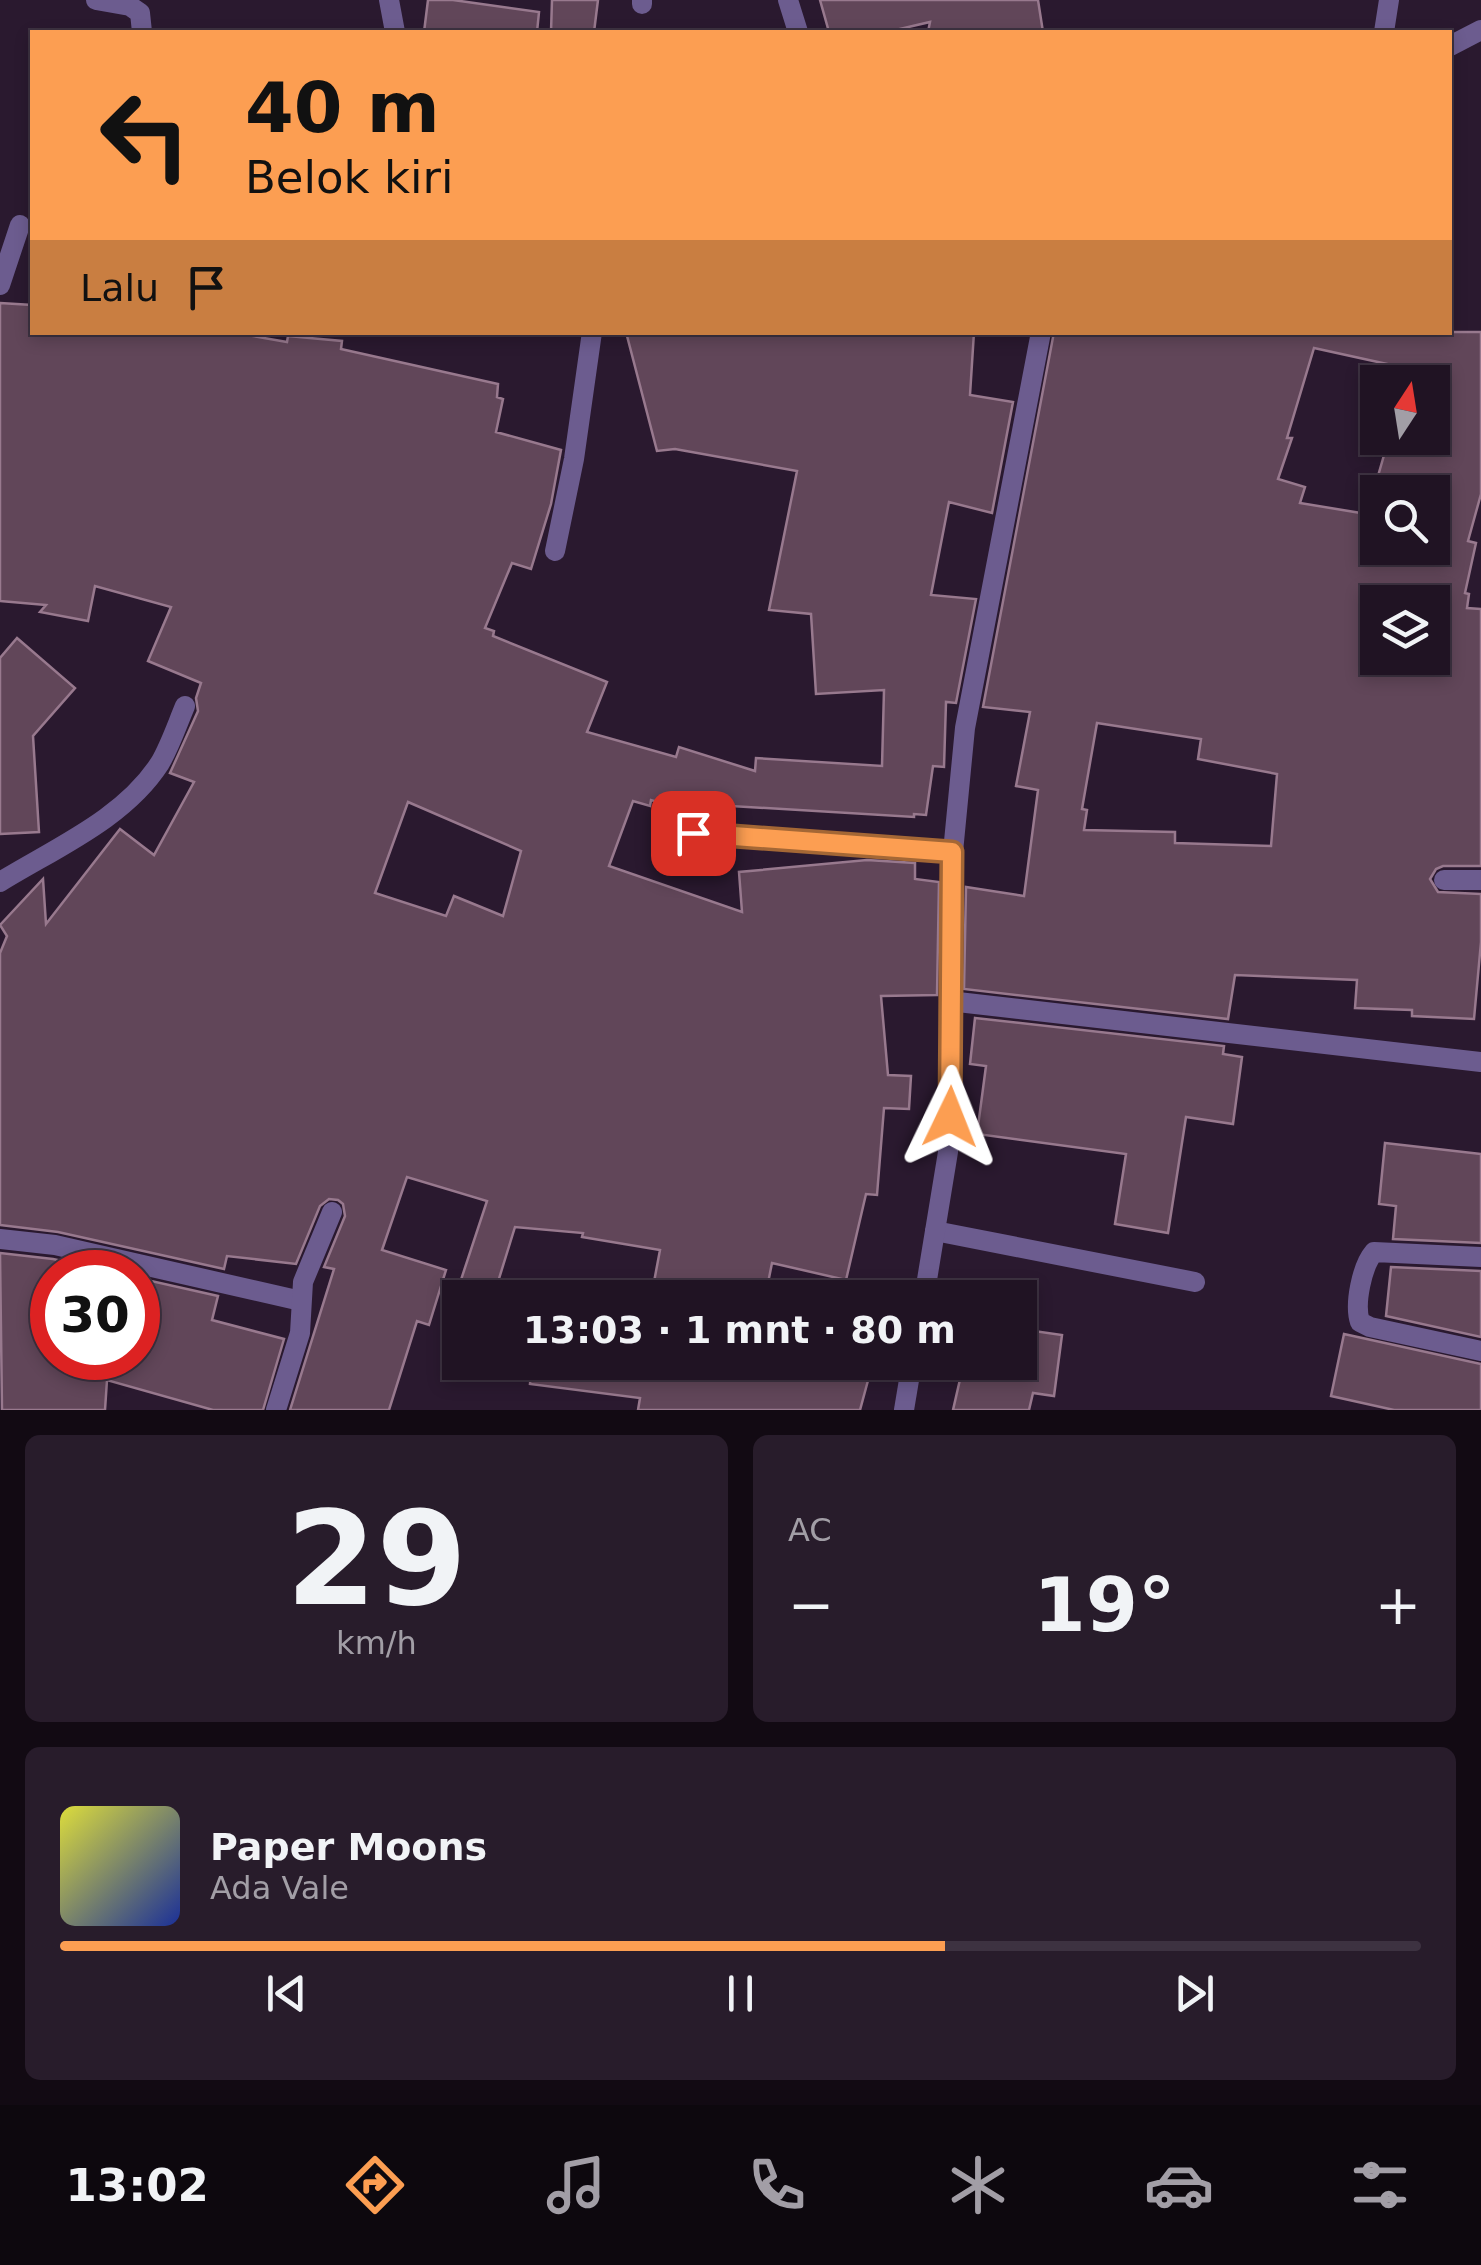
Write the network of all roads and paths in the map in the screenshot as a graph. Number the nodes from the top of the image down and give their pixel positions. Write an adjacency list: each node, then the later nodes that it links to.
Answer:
1 (96, 0): 5 (street)
2 (389, 0): 6 (street)
3 (788, 0): 7 (street)
4 (1389, 0): 8 (street)
5 (142, 30)
6 (395, 30)
7 (797, 30)
8 (1384, 30)
9 (1481, 30): 10 (street)
10 (1452, 45)
11 (17, 224): 12 (street)
12 (0, 285)
13 (592, 335): 15 (street)
14 (1039, 335): 18 (street)
15 (554, 551)
16 (185, 706): 21 (street)
17 (693, 833): 18 (street)
18 (952, 852): 22 (street)
19 (1444, 880): 20 (street)
20 (1481, 880)
21 (0, 882)
22 (949, 1002): 23 (street); 25 (street)
23 (1481, 1062)
24 (332, 1212): 30 (street)
25 (935, 1230): 28 (street); 29 (street)
26 (0, 1239): 30 (street)
27 (1481, 1257): 31 (street)
28 (927, 1280)
29 (1195, 1282)
30 (302, 1300): 33 (street)
31 (1481, 1351)
32 (909, 1380): 34 (street)
33 (276, 1410)
34 (904, 1410)

